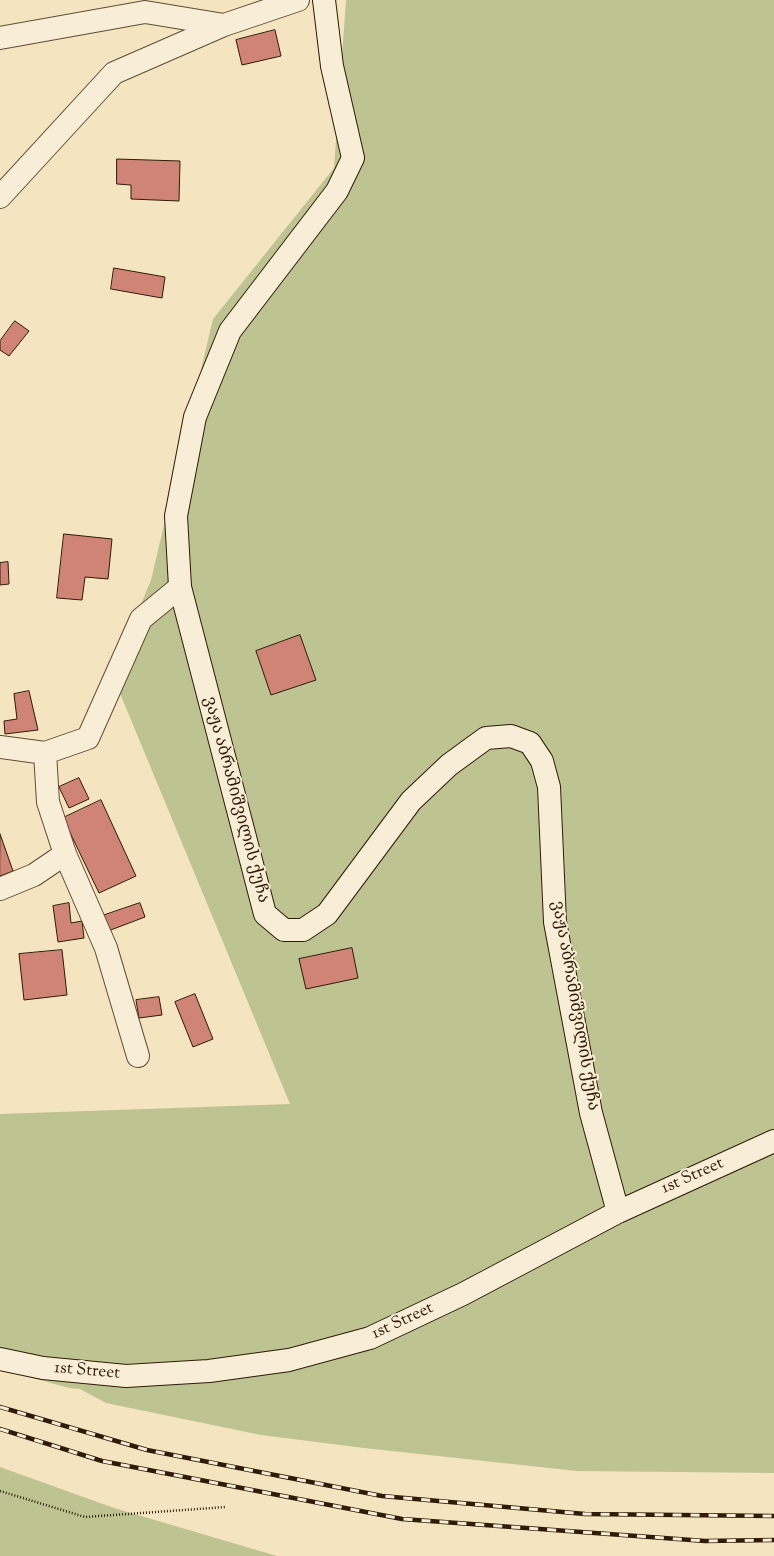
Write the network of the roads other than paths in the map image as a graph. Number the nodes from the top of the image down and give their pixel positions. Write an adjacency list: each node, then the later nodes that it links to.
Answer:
1 (298, 0): 3 (street)
2 (324, 0): 6 (street, ვაჟა აბრამიშვილის ქუჩა)
3 (224, 25): 4 (street); 5 (street)
4 (0, 38)
5 (0, 197)
6 (180, 588): 8 (street); 13 (street, ვაჟა აბრამიშვილის ქუჩა)
7 (0, 747): 8 (street)
8 (45, 753): 9 (street)
9 (65, 854): 10 (street); 11 (street)
10 (0, 889)
11 (138, 1056)
12 (774, 1141): 13 (street, 1st Street)
13 (618, 1212): 14 (street, 1st Street)
14 (0, 1358)

